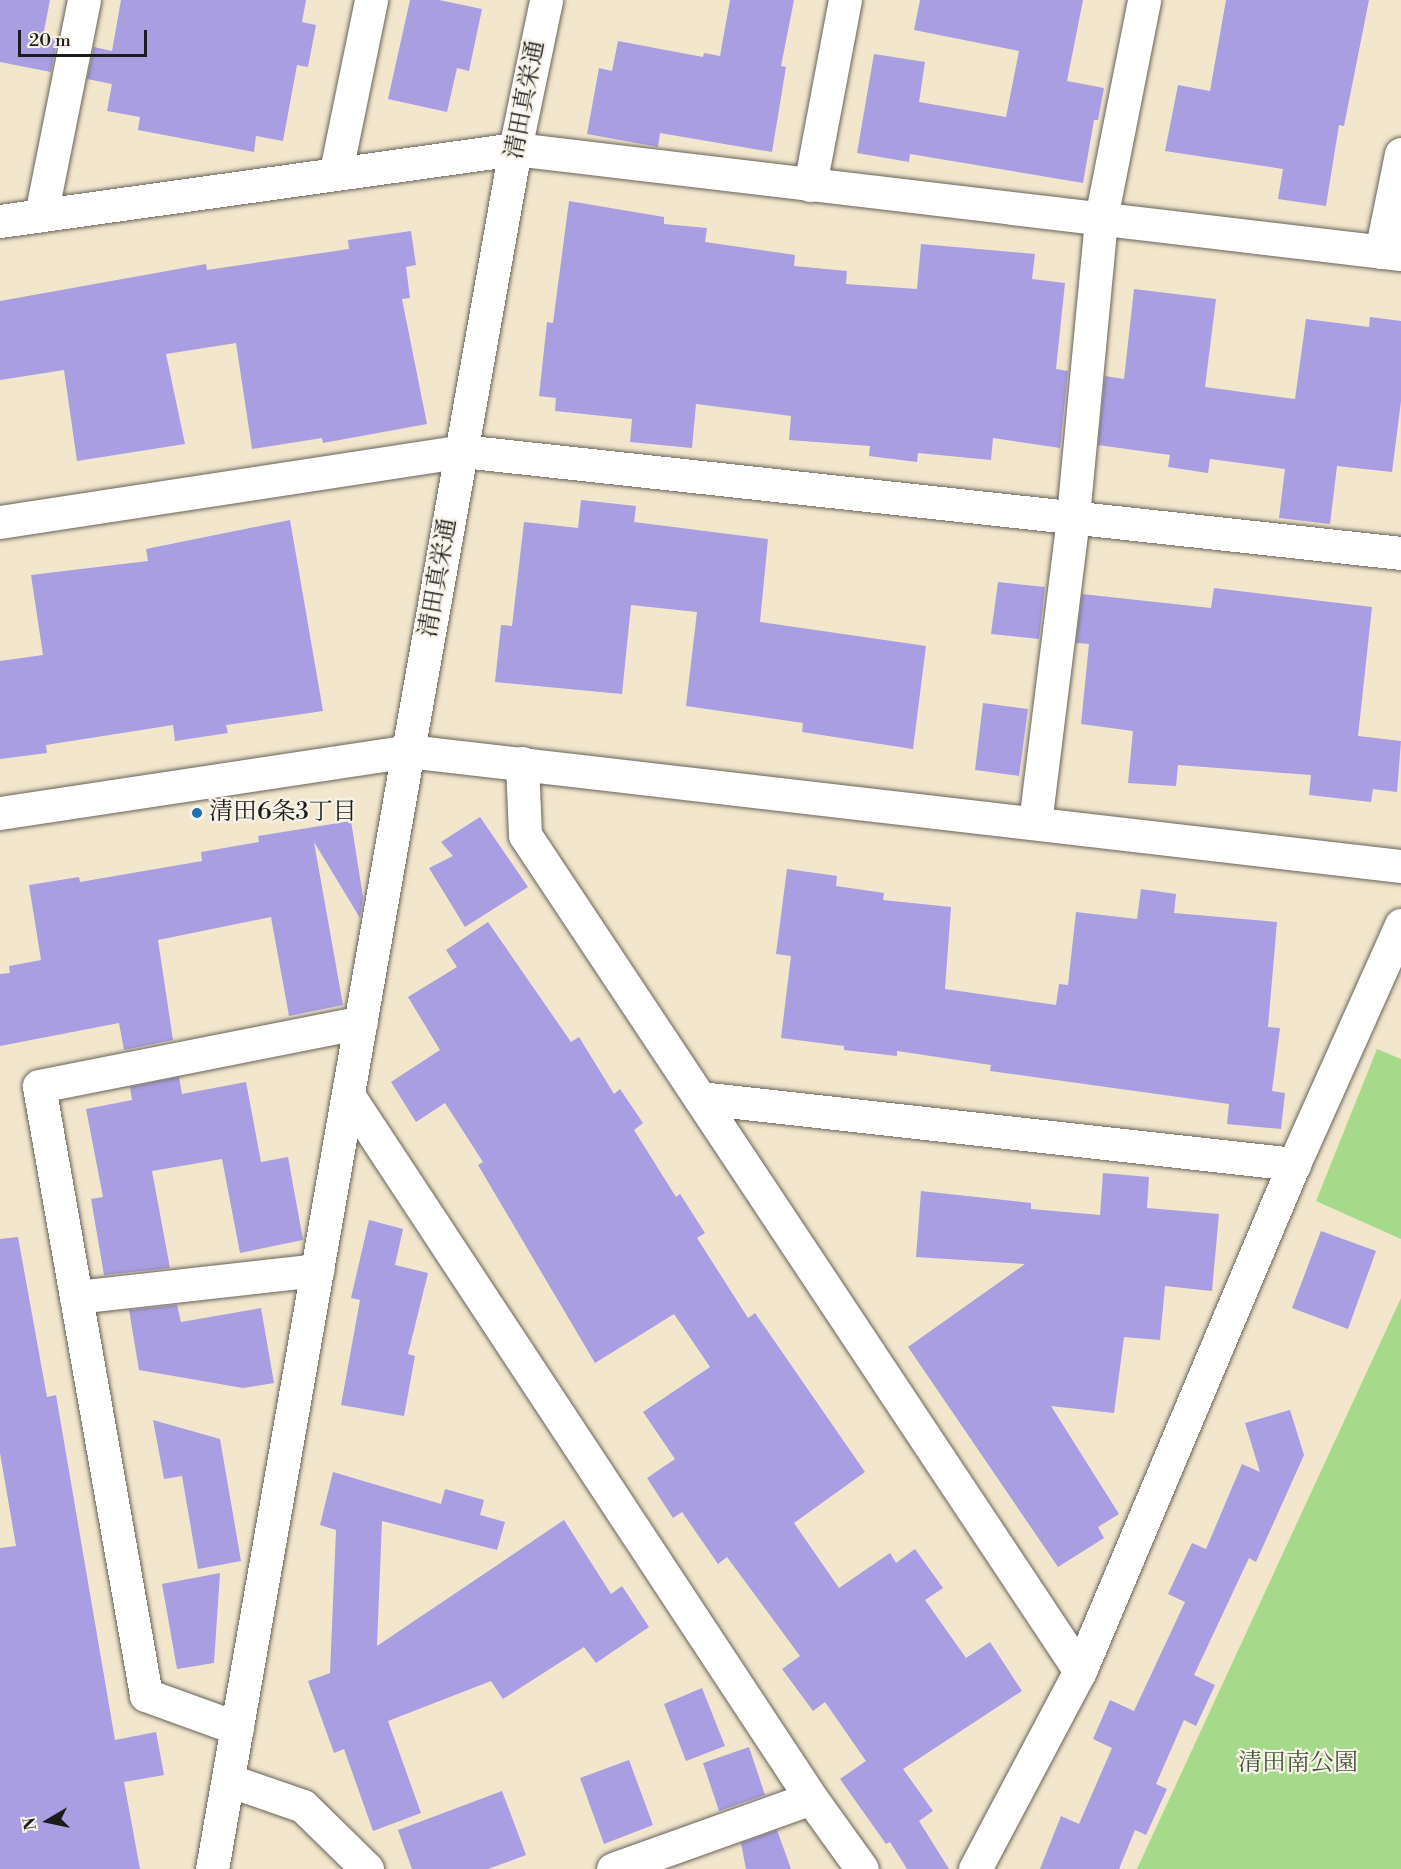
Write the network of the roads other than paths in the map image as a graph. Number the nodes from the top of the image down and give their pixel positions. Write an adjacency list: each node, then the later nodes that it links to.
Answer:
1 (84, 0): 10 (street)
2 (371, 0): 8 (street)
3 (546, 0): 6 (street, 清田真栄通)
4 (845, 0): 9 (street)
5 (1144, 0): 11 (street)
6 (515, 149): 8 (street); 9 (street); 14 (street, 清田真栄通)
7 (1401, 154): 13 (street)
8 (336, 171): 10 (street)
9 (810, 185): 11 (street)
10 (40, 215): 12 (street)
11 (1101, 218): 13 (street); 15 (street)
12 (0, 221)
13 (1391, 253)
14 (462, 451): 15 (street); 16 (street); 18 (street, 清田真栄通)
15 (1073, 516): 17 (street); 21 (street)
16 (0, 522)
17 (1401, 553)
18 (408, 751): 19 (street); 20 (street); 24 (street, 清田真栄通)
19 (522, 763): 21 (street); 26 (street)
20 (0, 813)
21 (1035, 823): 22 (street)
22 (1401, 866)
23 (1401, 925): 27 (street)
24 (360, 1022): 25 (street, 清田真栄通); 29 (street)
25 (348, 1095): 28 (street, 清田真栄通); 33 (street)
26 (700, 1098): 27 (street); 30 (street)
27 (1294, 1164): 30 (street)
28 (317, 1270): 29 (street); 31 (street, 清田真栄通)
29 (76, 1297): 31 (street)
30 (1080, 1671): 38 (street)
31 (237, 1728): 32 (street, 清田真栄通)
32 (228, 1780): 34 (street, 清田真栄通); 35 (street)
33 (811, 1798): 36 (street); 37 (street)
34 (212, 1869)
35 (368, 1869)
36 (613, 1869)
37 (862, 1869)
38 (975, 1869)

